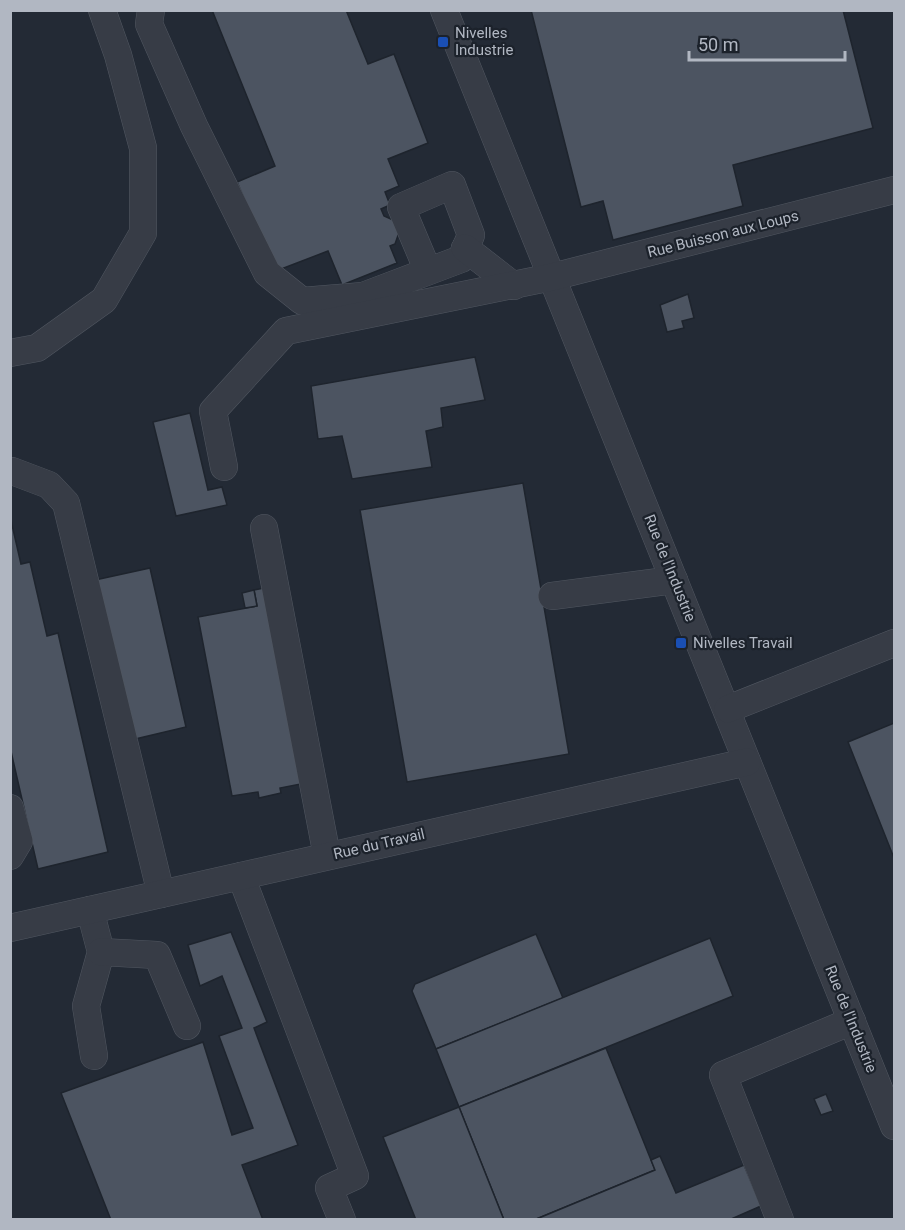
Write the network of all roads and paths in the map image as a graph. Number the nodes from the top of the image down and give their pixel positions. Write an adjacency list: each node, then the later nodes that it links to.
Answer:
1 (102, 10): 9 (street)
2 (151, 10): 6 (street)
3 (444, 10): 7 (street, Rue de l'Industrie)
4 (894, 190): 7 (street, Rue Buisson aux Loups)
5 (465, 248): 6 (street); 6 (street); 8 (street)
6 (428, 272)
7 (552, 277): 8 (street, Rue Buisson aux Loups); 13 (street, Rue de l'Industrie)
8 (514, 286): 10 (street, Rue Buisson aux Loups)
9 (10, 353)
10 (224, 467)
11 (12, 471): 22 (street)
12 (264, 528): 20 (street)
13 (674, 580): 14 (street); 16 (street, Rue de l'Industrie)
14 (552, 596)
15 (894, 643): 16 (street)
16 (728, 709): 17 (street, Rue de l'Industrie)
17 (747, 762): 20 (street, Rue du Travail); 26 (street, Rue de l'Industrie)
18 (10, 808): 19 (street)
19 (10, 856)
20 (327, 856): 21 (street, Rue du Travail)
21 (241, 876): 22 (street, Rue du Travail); 30 (street)
22 (160, 894): 23 (street, Rue du Travail)
23 (90, 910): 24 (street, Rue du Travail); 25 (street)
24 (11, 925)
25 (101, 952): 27 (street); 28 (street)
26 (852, 1021): 29 (street, Rue de l'Industrie); 31 (street)
27 (187, 1026)
28 (94, 1056)
29 (894, 1126)
30 (342, 1220)
31 (780, 1220)

